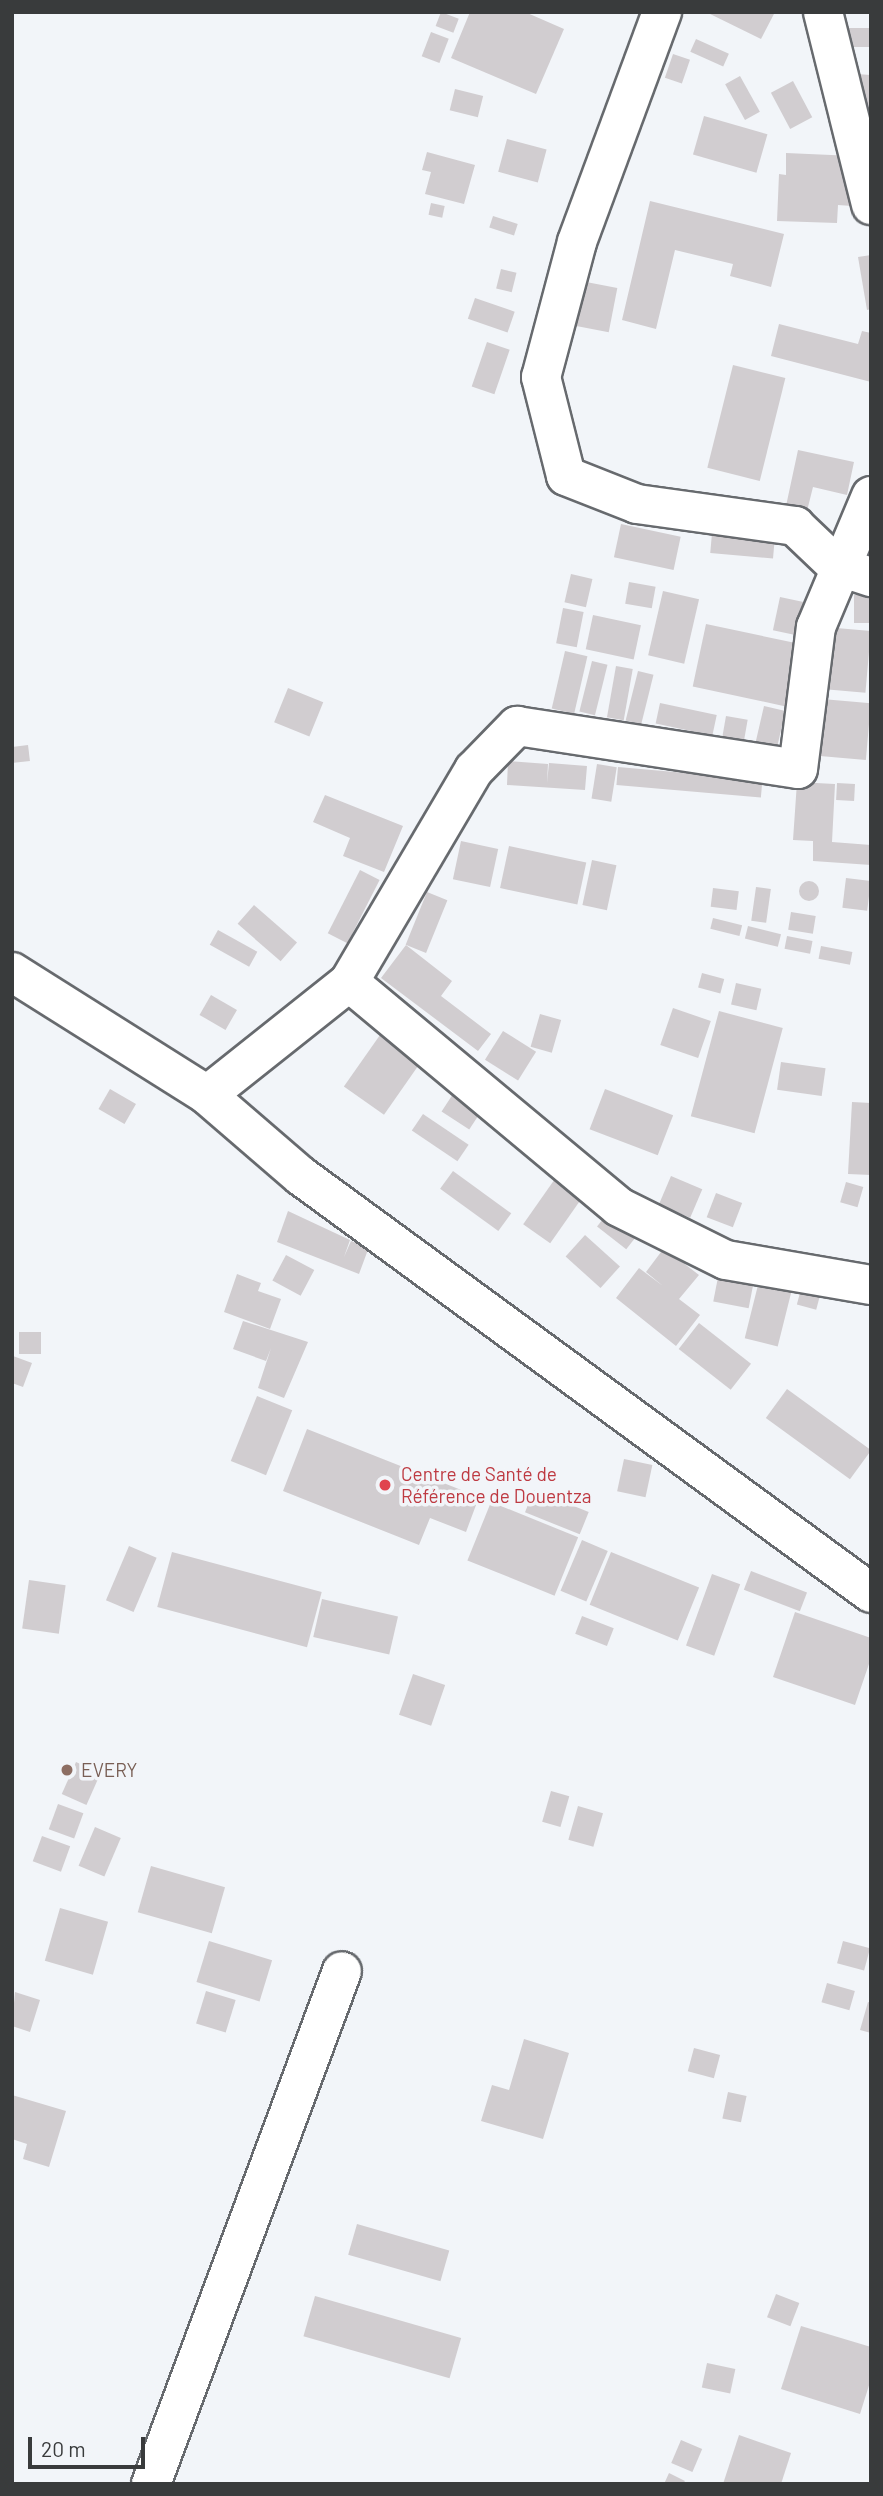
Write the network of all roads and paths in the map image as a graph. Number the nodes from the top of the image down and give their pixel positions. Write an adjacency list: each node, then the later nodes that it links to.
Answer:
1 (662, 12): 5 (street)
2 (823, 12): 3 (street)
3 (871, 205)
4 (871, 496): 5 (street)
5 (854, 571): 7 (street)
6 (12, 972): 8 (street)
7 (349, 982): 8 (street); 9 (street)
8 (207, 1095): 10 (street)
9 (871, 1286)
10 (871, 1593)
11 (342, 1971): 12 (street)
12 (151, 2484)

